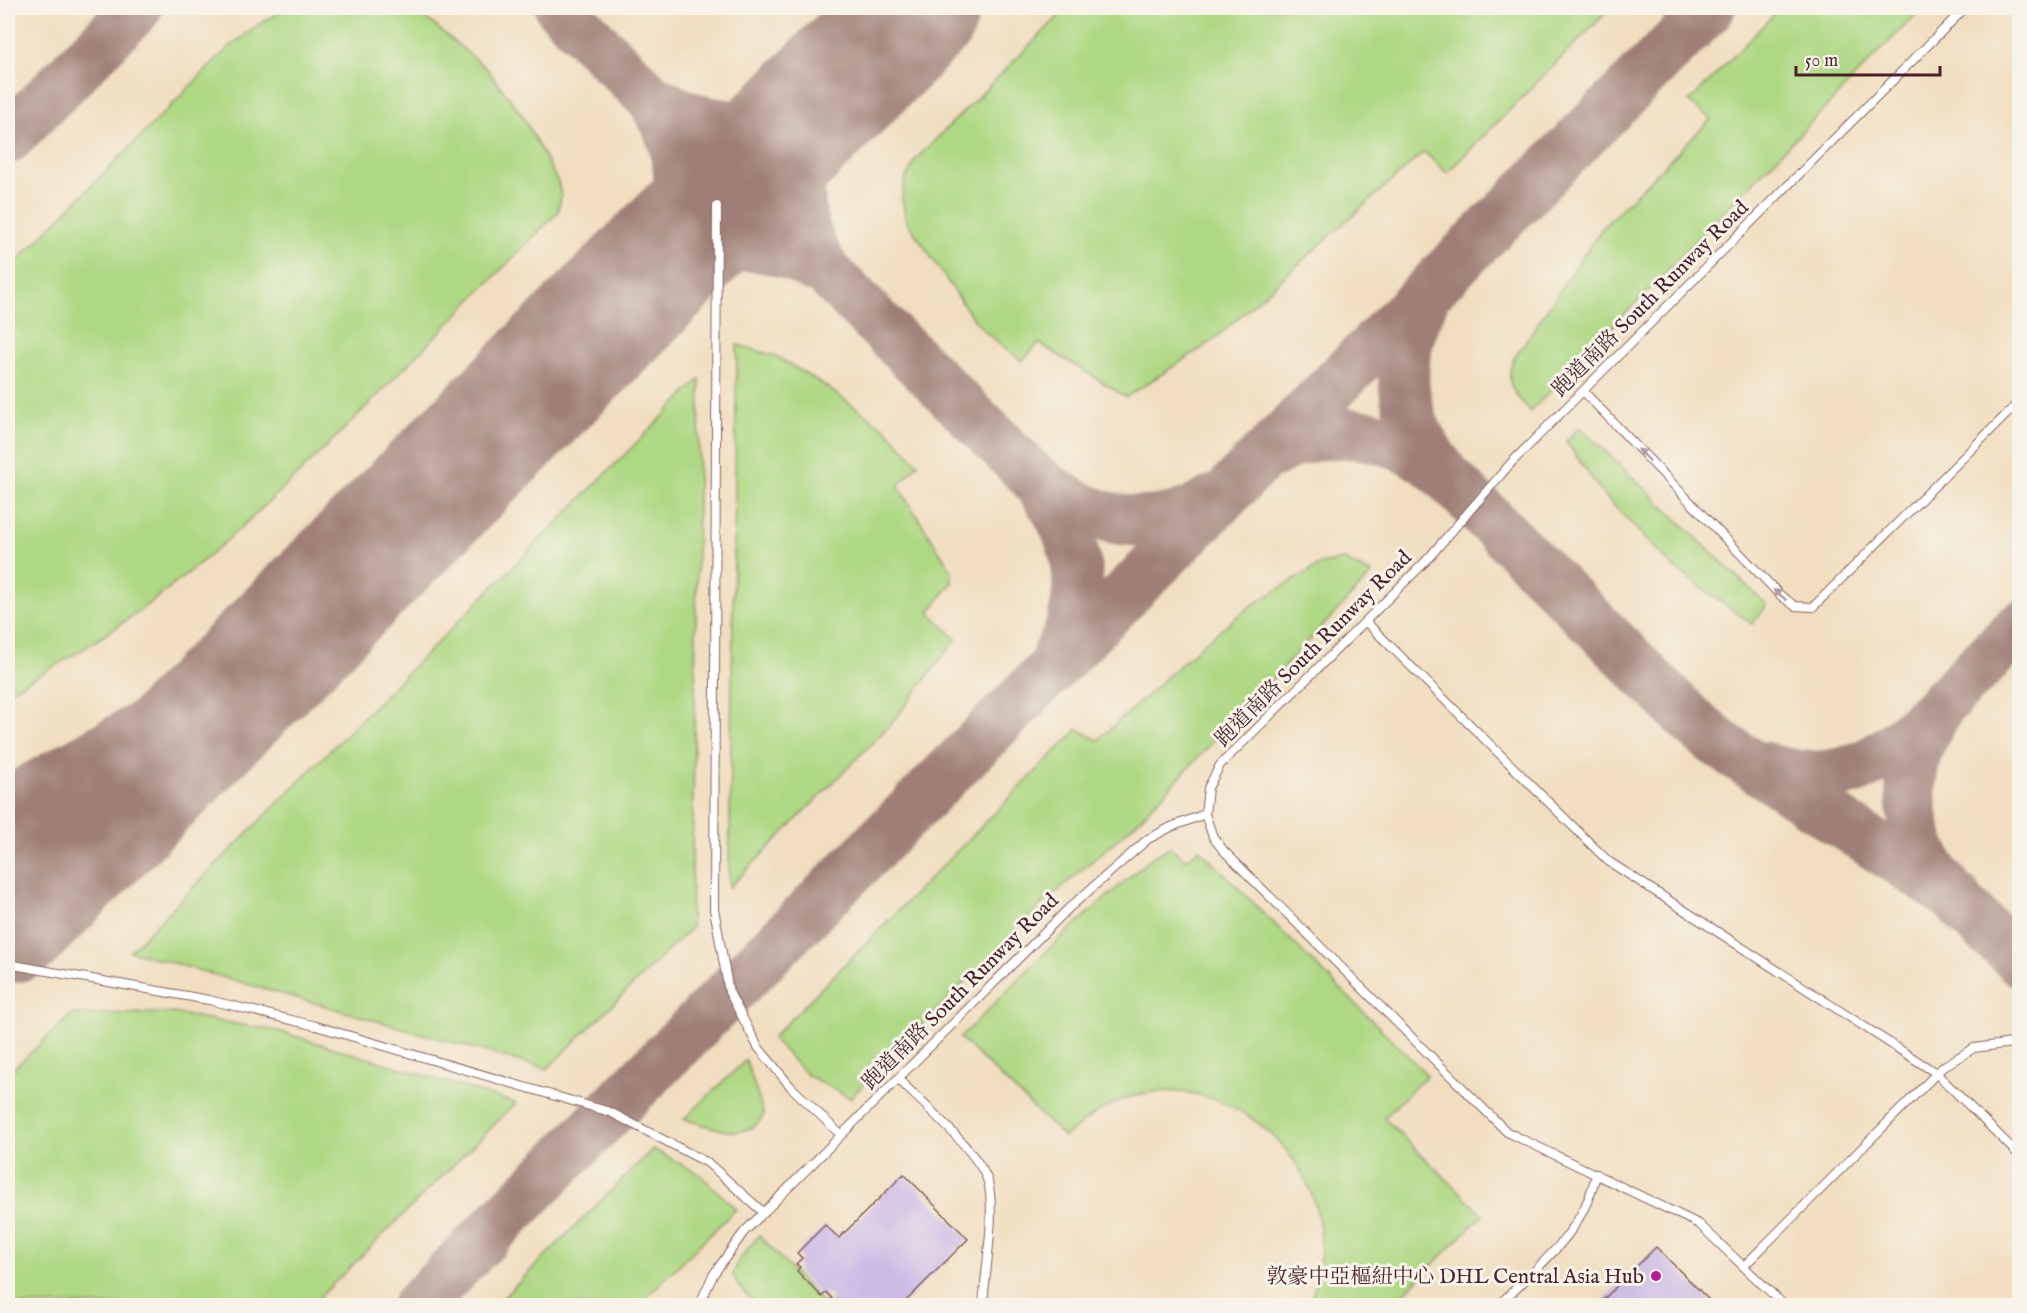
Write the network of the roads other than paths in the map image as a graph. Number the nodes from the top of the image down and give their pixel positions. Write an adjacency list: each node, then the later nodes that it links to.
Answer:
1 (1965, 8): 3 (lane, 跑道南路 South Runway Road)
2 (717, 207): 11 (lane)
3 (1582, 391): 4 (lane, one-way to 3); 5 (lane, 跑道南路 South Runway Road)
4 (2018, 403)
5 (1366, 622): 6 (lane, 跑道南路 South Runway Road); 9 (lane)
6 (1205, 814): 10 (lane, 跑道南路 South Runway Road); 13 (lane)
7 (8, 964): 14 (lane)
8 (2019, 1042): 9 (lane)
9 (1936, 1073): 12 (lane); 15 (lane)
10 (898, 1079): 11 (lane, 跑道南路 South Runway Road); 17 (lane)
11 (841, 1135): 14 (lane, 跑道南路 South Runway Road)
12 (2019, 1156)
13 (1596, 1174): 15 (lane); 18 (lane)
14 (764, 1213): 16 (lane, 跑道南路 South Runway Road)
15 (1744, 1266): 19 (lane)
16 (699, 1305)
17 (983, 1305)
18 (1498, 1305)
19 (1785, 1305)

